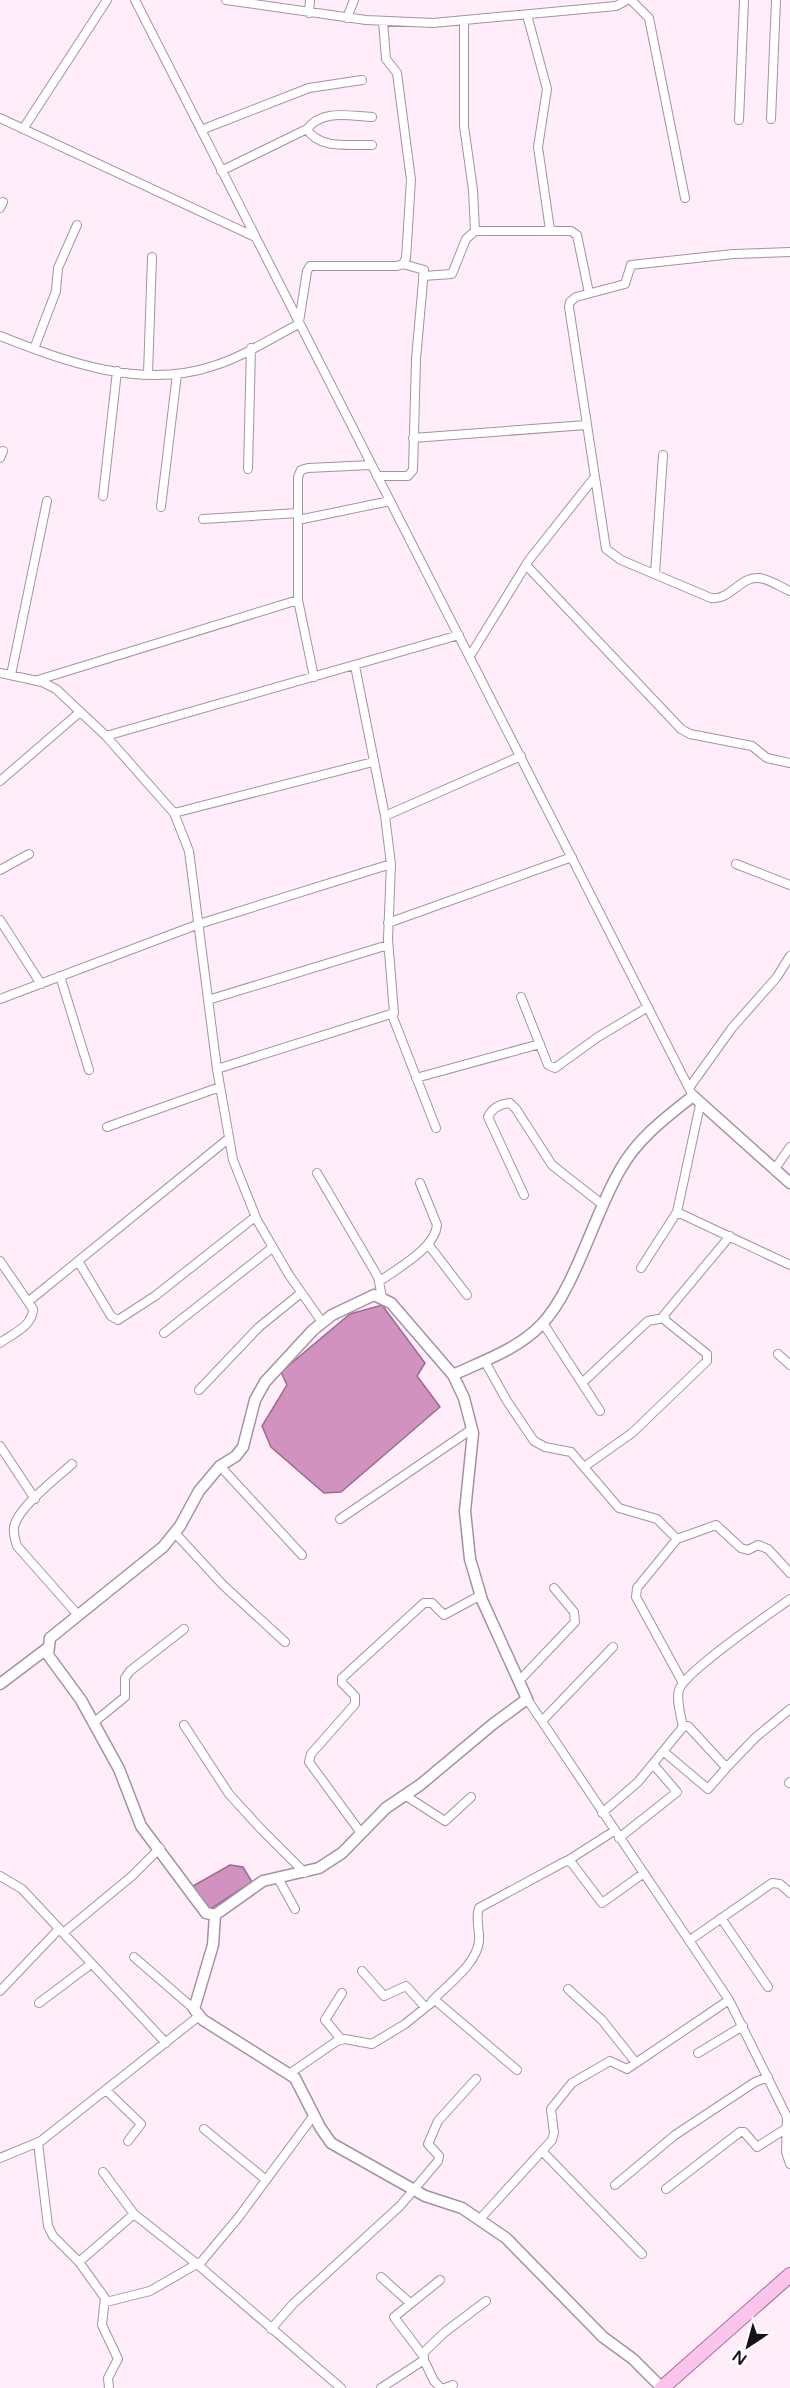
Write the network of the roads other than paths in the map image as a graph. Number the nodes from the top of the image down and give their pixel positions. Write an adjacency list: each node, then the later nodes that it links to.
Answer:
1 (107, 0): 19 (street)
2 (135, 0): 21 (street)
3 (226, 0): 9 (street)
4 (310, 0): 9 (street)
5 (354, 0): 11 (street)
6 (629, 0): 10 (street); 24 (street)
7 (744, 0): 18 (street)
8 (776, 0): 17 (street)
9 (309, 13): 11 (street)
10 (527, 15): 13 (street); 26 (street)
11 (347, 18): 12 (street)
12 (383, 21): 13 (street); 31 (street)
13 (464, 21): 27 (street)
14 (362, 80): 21 (street)
15 (372, 117): 20 (street)
16 (0, 118): 19 (street)
17 (771, 119)
18 (739, 120)
19 (22, 129): 28 (street)
20 (307, 129): 22 (street); 23 (street)
21 (201, 130): 23 (street)
22 (372, 145)
23 (221, 171): 28 (street)
24 (685, 198)
25 (77, 225): 37 (street)
26 (550, 230): 27 (street); 33 (street)
27 (475, 231): 32 (street)
28 (255, 237): 34 (street)
29 (790, 252): 33 (street)
30 (152, 257): 39 (street)
31 (403, 264): 32 (street); 34 (street)
32 (423, 276): 42 (street)
33 (589, 293): 41 (street)
34 (299, 323): 36 (street); 44 (street)
35 (0, 336): 37 (street)
36 (251, 348): 40 (street); 45 (street)
37 (34, 349): 38 (street)
38 (117, 372): 39 (street); 48 (street)
39 (148, 374): 40 (street)
40 (177, 374): 51 (street)
41 (586, 425): 42 (street); 47 (street)
42 (413, 438): 46 (street)
43 (663, 455): 55 (street)
44 (371, 465): 46 (street); 52 (street)
45 (248, 469)
46 (377, 476): 50 (street)
47 (594, 477): 54 (street); 55 (street)
48 (103, 496)
49 (47, 501): 62 (street)
50 (390, 501): 52 (street); 58 (street)
51 (161, 507)
52 (298, 516): 53 (street); 57 (street)
53 (203, 519)
54 (526, 565): 59 (street); 69 (street)
55 (655, 574): 56 (street)
56 (790, 591)
57 (298, 600): 63 (street); 64 (street)
58 (459, 635): 59 (street); 60 (street)
59 (470, 656): 67 (street)
60 (355, 666): 63 (street); 68 (street)
61 (0, 673): 62 (street)
62 (11, 675): 64 (street)
63 (314, 677): 66 (street)
64 (37, 680): 65 (street)
65 (80, 712): 66 (street); 70 (street)
66 (106, 736): 71 (street)
67 (521, 756): 72 (street); 74 (street)
68 (373, 762): 71 (street); 72 (street)
69 (790, 763)
70 (0, 781)
71 (174, 813): 81 (street)
72 (384, 816): 75 (street)
73 (30, 854): 77 (street)
74 (572, 857): 80 (street); 89 (street)
75 (391, 864): 80 (street); 81 (street)
76 (736, 864): 78 (street)
77 (0, 870)
78 (790, 885)
79 (0, 920): 85 (street)
80 (388, 923): 82 (street)
81 (199, 924): 84 (street); 88 (street)
82 (388, 945): 88 (street); 90 (street)
83 (790, 956): 96 (street)
84 (60, 976): 85 (street); 93 (street)
85 (41, 984): 86 (street)
86 (1, 997)
87 (521, 997): 91 (street)
88 (208, 1000): 92 (street)
89 (648, 1007): 91 (street); 96 (street)
90 (392, 1015): 92 (street); 94 (street)
91 (540, 1044): 94 (street)
92 (217, 1069): 95 (street)
93 (89, 1070)
94 (416, 1078): 98 (street)
95 (220, 1087): 97 (street); 99 (street)
96 (694, 1096): 101 (street); 106 (street); 107 (street)
97 (107, 1127)
98 (436, 1128)
99 (228, 1139): 108 (street); 113 (street)
100 (790, 1147): 101 (street)
101 (774, 1170): 104 (street)
102 (317, 1173): 116 (street)
103 (420, 1183): 110 (street)
104 (790, 1184)
105 (524, 1195): 106 (street)
106 (603, 1205): 123 (street)
107 (677, 1212): 109 (street); 115 (street)
108 (255, 1217): 111 (street); 113 (street)
109 (730, 1236): 114 (street); 121 (street)
110 (428, 1244): 116 (street); 118 (street)
111 (272, 1248): 117 (street); 124 (street)
112 (0, 1261): 120 (street)
113 (78, 1261): 120 (street)
114 (790, 1265)
115 (641, 1268)
116 (379, 1282): 119 (street)
117 (301, 1293): 122 (street); 131 (street)
118 (468, 1295)
119 (382, 1297): 122 (street); 129 (street)
120 (29, 1301): 125 (street)
121 (664, 1318): 130 (street); 137 (street)
122 (322, 1322): 136 (street)
123 (543, 1323): 127 (street); 130 (street)
124 (164, 1333)
125 (0, 1343)
126 (778, 1354): 128 (street)
127 (484, 1360): 129 (street); 137 (street)
128 (790, 1365)
129 (453, 1375): 133 (street)
130 (582, 1383): 132 (street)
131 (199, 1390)
132 (600, 1411)
133 (472, 1429): 139 (street); 145 (street)
134 (0, 1446): 138 (street)
135 (72, 1464): 138 (street)
136 (220, 1466): 140 (street); 142 (street)
137 (584, 1467): 141 (street)
138 (35, 1499): 147 (street)
139 (340, 1519)
140 (175, 1533): 147 (street); 149 (street)
141 (677, 1539): 143 (street); 153 (street)
142 (302, 1555)
143 (790, 1573)
144 (554, 1588): 152 (street)
145 (481, 1595): 152 (street); 167 (street)
146 (790, 1599): 153 (street)
147 (78, 1615): 150 (street)
148 (184, 1629): 158 (street)
149 (285, 1642)
150 (49, 1647): 154 (street); 158 (street)
151 (613, 1647): 157 (street)
152 (519, 1681): 155 (street)
153 (683, 1683): 160 (street)
154 (0, 1684)
155 (527, 1699): 157 (street); 164 (street)
156 (790, 1709): 163 (street)
157 (542, 1721): 166 (street)
158 (93, 1723): 169 (street)
159 (184, 1725): 171 (street)
160 (683, 1726): 161 (street); 163 (street)
161 (663, 1751): 162 (street); 163 (street)
162 (653, 1764): 166 (street); 168 (street)
163 (728, 1766)
164 (406, 1796): 165 (street); 167 (street)
165 (471, 1797)
166 (602, 1813): 168 (street)
167 (361, 1833): 171 (street)
168 (616, 1834): 170 (street); 172 (street)
169 (160, 1848): 177 (street); 179 (street)
170 (567, 1861): 172 (street); 189 (street)
171 (305, 1873): 174 (street)
172 (644, 1873): 180 (street)
173 (0, 1876): 179 (street)
174 (278, 1878): 176 (street); 177 (street)
175 (790, 1893): 178 (street)
176 (295, 1909)
177 (215, 1915): 192 (street)
178 (721, 1918): 180 (street); 184 (street)
179 (61, 1931): 182 (street); 186 (street)
180 (690, 1940): 188 (street)
181 (134, 1957): 192 (street)
182 (91, 1964): 190 (street); 195 (street)
183 (362, 1971): 191 (street)
184 (768, 1986)
185 (568, 1989): 197 (street)
186 (0, 1991)
187 (342, 1993): 194 (street)
188 (729, 2000): 193 (street); 197 (street)
189 (432, 2001): 191 (street); 198 (street)
190 (39, 2003)
191 (425, 2007): 194 (street)
192 (197, 2012): 195 (street); 199 (street)
193 (743, 2026): 196 (street); 200 (street)
194 (341, 2039): 199 (street)
195 (166, 2043): 202 (street)
196 (698, 2053)
197 (636, 2063): 208 (street)
198 (517, 2070)
199 (289, 2074): 203 (street)
200 (768, 2077): 204 (street); 213 (street)
201 (476, 2079): 214 (street)
202 (106, 2091): 206 (street); 207 (street)
203 (314, 2115): 212 (street); 214 (street)
204 (787, 2128): 210 (street); 215 (street)
205 (204, 2129): 212 (street)
206 (128, 2141)
207 (38, 2143): 209 (street); 219 (street)
208 (542, 2151): 217 (street); 218 (street)
209 (0, 2157)
210 (790, 2164)
211 (103, 2172): 216 (street)
212 (265, 2179): 220 (street)
213 (615, 2185)
214 (414, 2189): 217 (street); 227 (street)
215 (666, 2189)
216 (134, 2214): 219 (street); 220 (street)
217 (479, 2220): 233 (street)
218 (642, 2254)
219 (79, 2262): 225 (street)
220 (197, 2264): 225 (street); 227 (street)
221 (790, 2275): 233 (main road)
222 (381, 2277): 226 (street)
223 (440, 2280): 226 (street)
224 (486, 2301): 228 (street)
225 (106, 2302): 230 (street)
226 (410, 2303): 228 (street)
227 (271, 2329): 231 (street)
228 (423, 2357): 229 (street); 232 (street)
229 (446, 2387)
230 (109, 2388)
231 (342, 2388)
232 (381, 2388)
233 (662, 2388)

